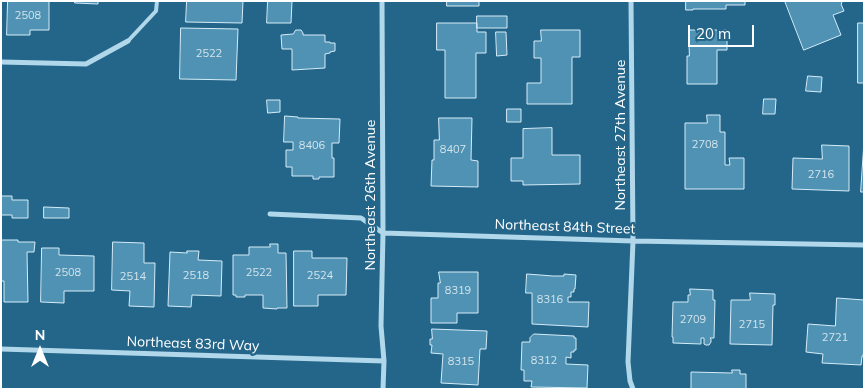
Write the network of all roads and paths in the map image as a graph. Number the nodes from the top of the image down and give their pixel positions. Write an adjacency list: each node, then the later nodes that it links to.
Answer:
1 (157, 1): 4 (lane)
2 (382, 1): 7 (street, Northeast 26th Avenue)
3 (631, 1): 8 (street, Northeast 27th Avenue)
4 (128, 41): 5 (street)
5 (1, 62)
6 (270, 214): 7 (street)
7 (383, 233): 8 (street, Northeast 84th Street); 11 (street, Northeast 26th Avenue)
8 (633, 241): 9 (street, Northeast 84th Street); 13 (street, Northeast 27th Avenue)
9 (864, 245)
10 (1, 348): 11 (street, Northeast 83rd Way)
11 (384, 361): 12 (street, Northeast 26th Avenue)
12 (383, 389)
13 (633, 389)

